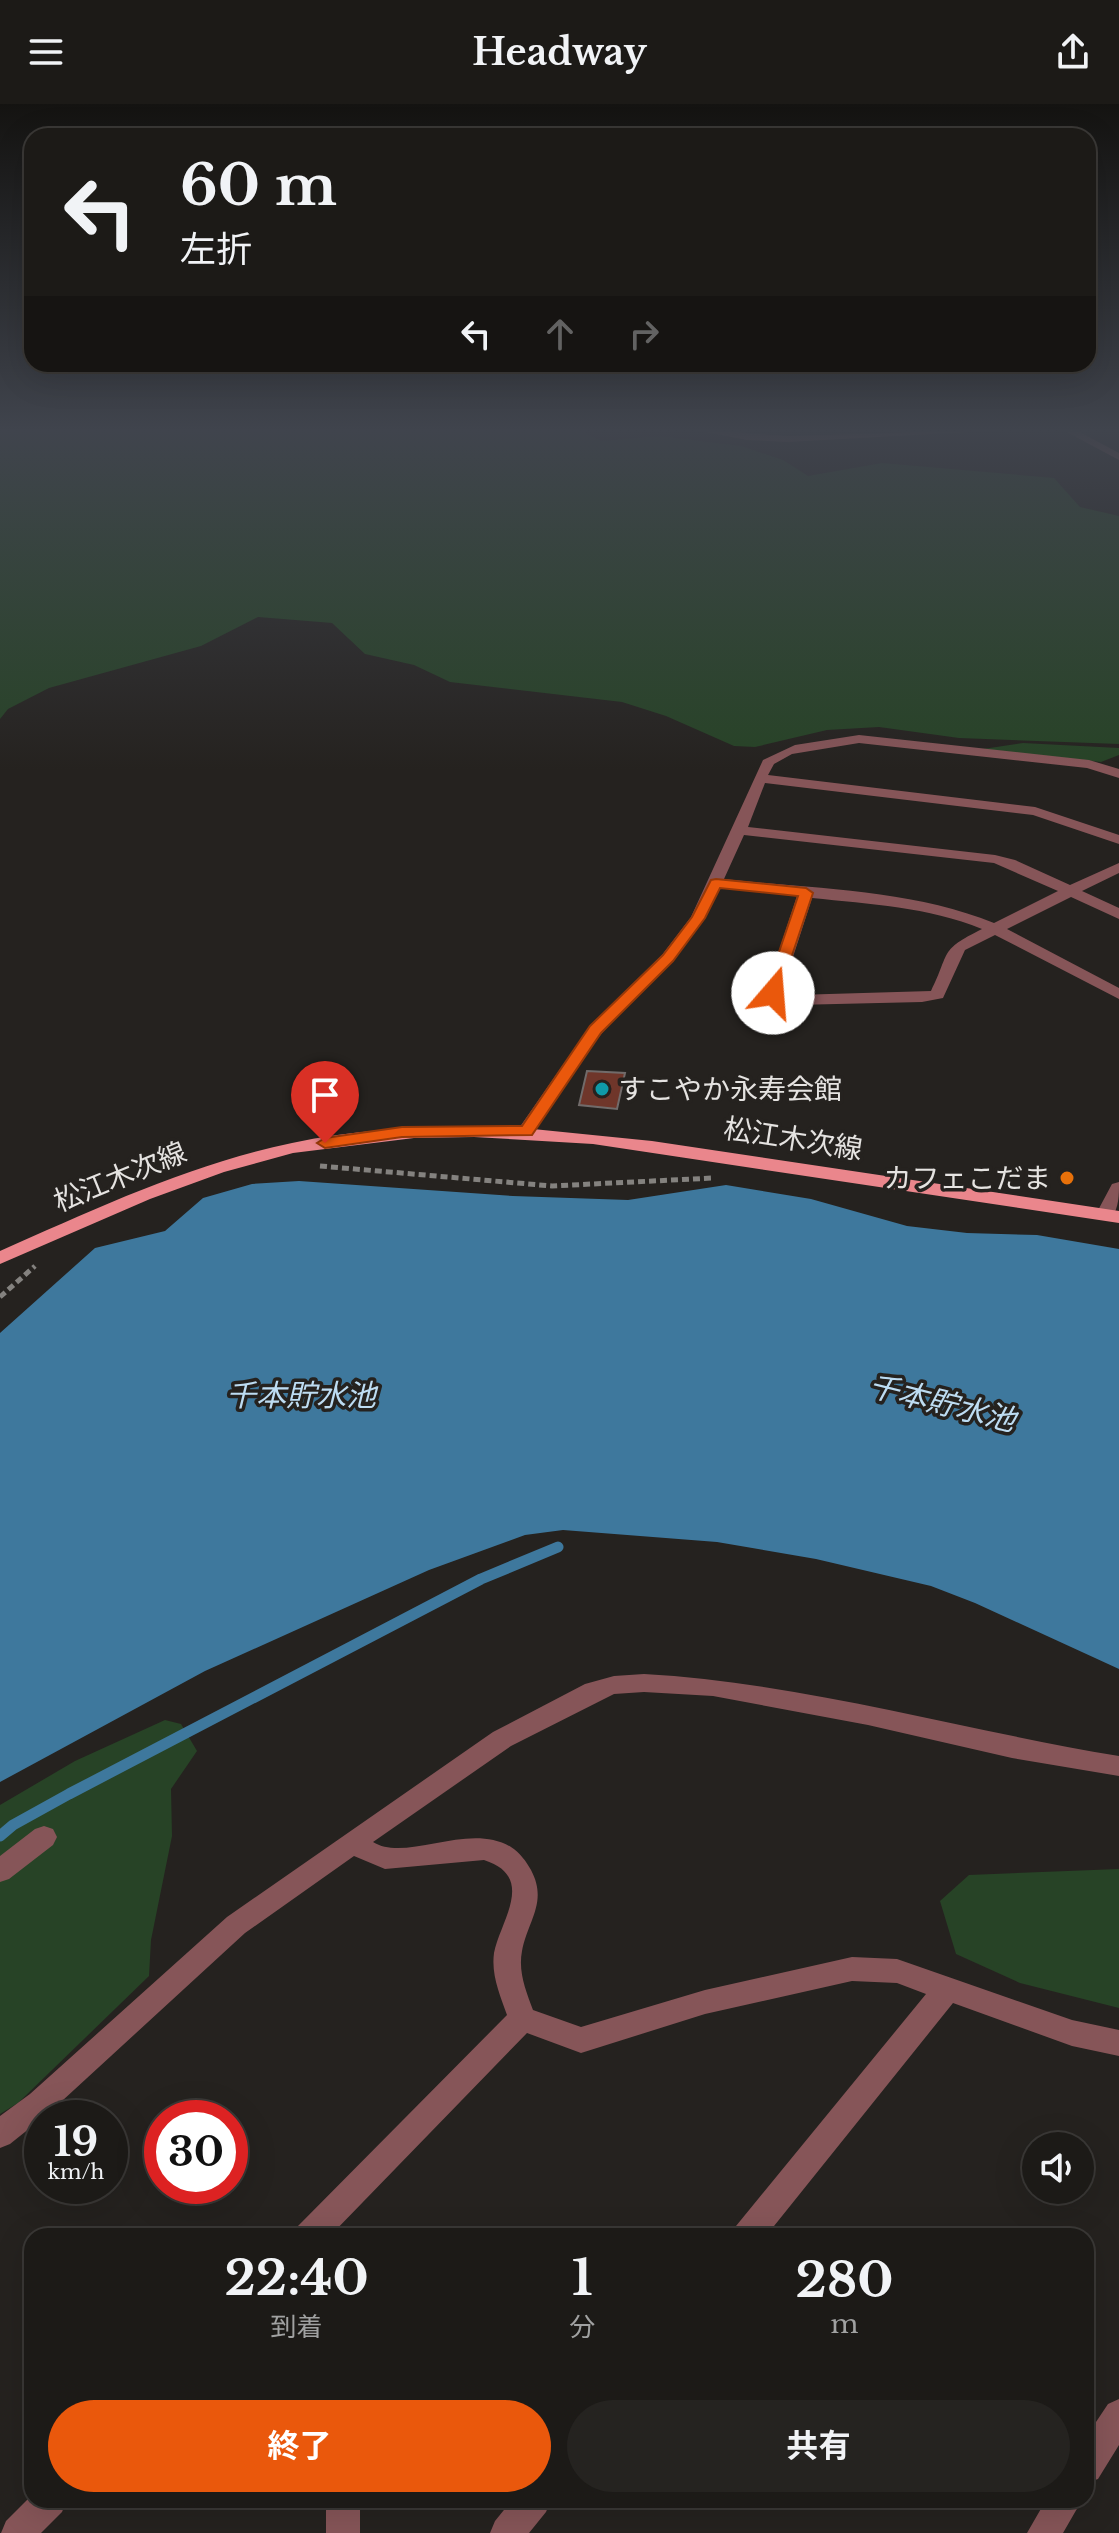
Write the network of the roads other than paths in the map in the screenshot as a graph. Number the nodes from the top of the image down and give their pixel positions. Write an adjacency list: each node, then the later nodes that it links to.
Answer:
1 (1119, 774): 2 (street)
2 (760, 778): 3 (street); 4 (street)
3 (739, 830): 6 (street); 7 (street)
4 (1119, 840)
5 (1119, 867): 7 (street)
6 (716, 883): 8 (street); 12 (street)
7 (1071, 891): 9 (street); 10 (street)
8 (806, 893): 10 (street); 10 (street)
9 (1119, 914)
10 (995, 929): 11 (street)
11 (1119, 994)
12 (526, 1131): 14 (main road, 松江木次線); 15 (main road, 松江木次線)
13 (1119, 1188): 14 (street)
14 (1112, 1216)
15 (0, 1258)
16 (1119, 1766): 18 (street)
17 (44, 1837): 19 (street)
18 (355, 1841): 21 (street); 23 (street)
19 (0, 1871)
20 (947, 1989): 21 (street); 22 (street); 25 (street)
21 (522, 2019): 24 (street)
22 (1119, 2043)
23 (0, 2134)
24 (317, 2228)
25 (753, 2228)
26 (1119, 2415): 27 (street)
27 (1094, 2454)
28 (42, 2508): 32 (street)
29 (343, 2508): 33 (street)
30 (527, 2508): 34 (street)
31 (1060, 2508): 35 (street)
32 (18, 2533)
33 (343, 2533)
34 (507, 2533)
35 (1044, 2533)

